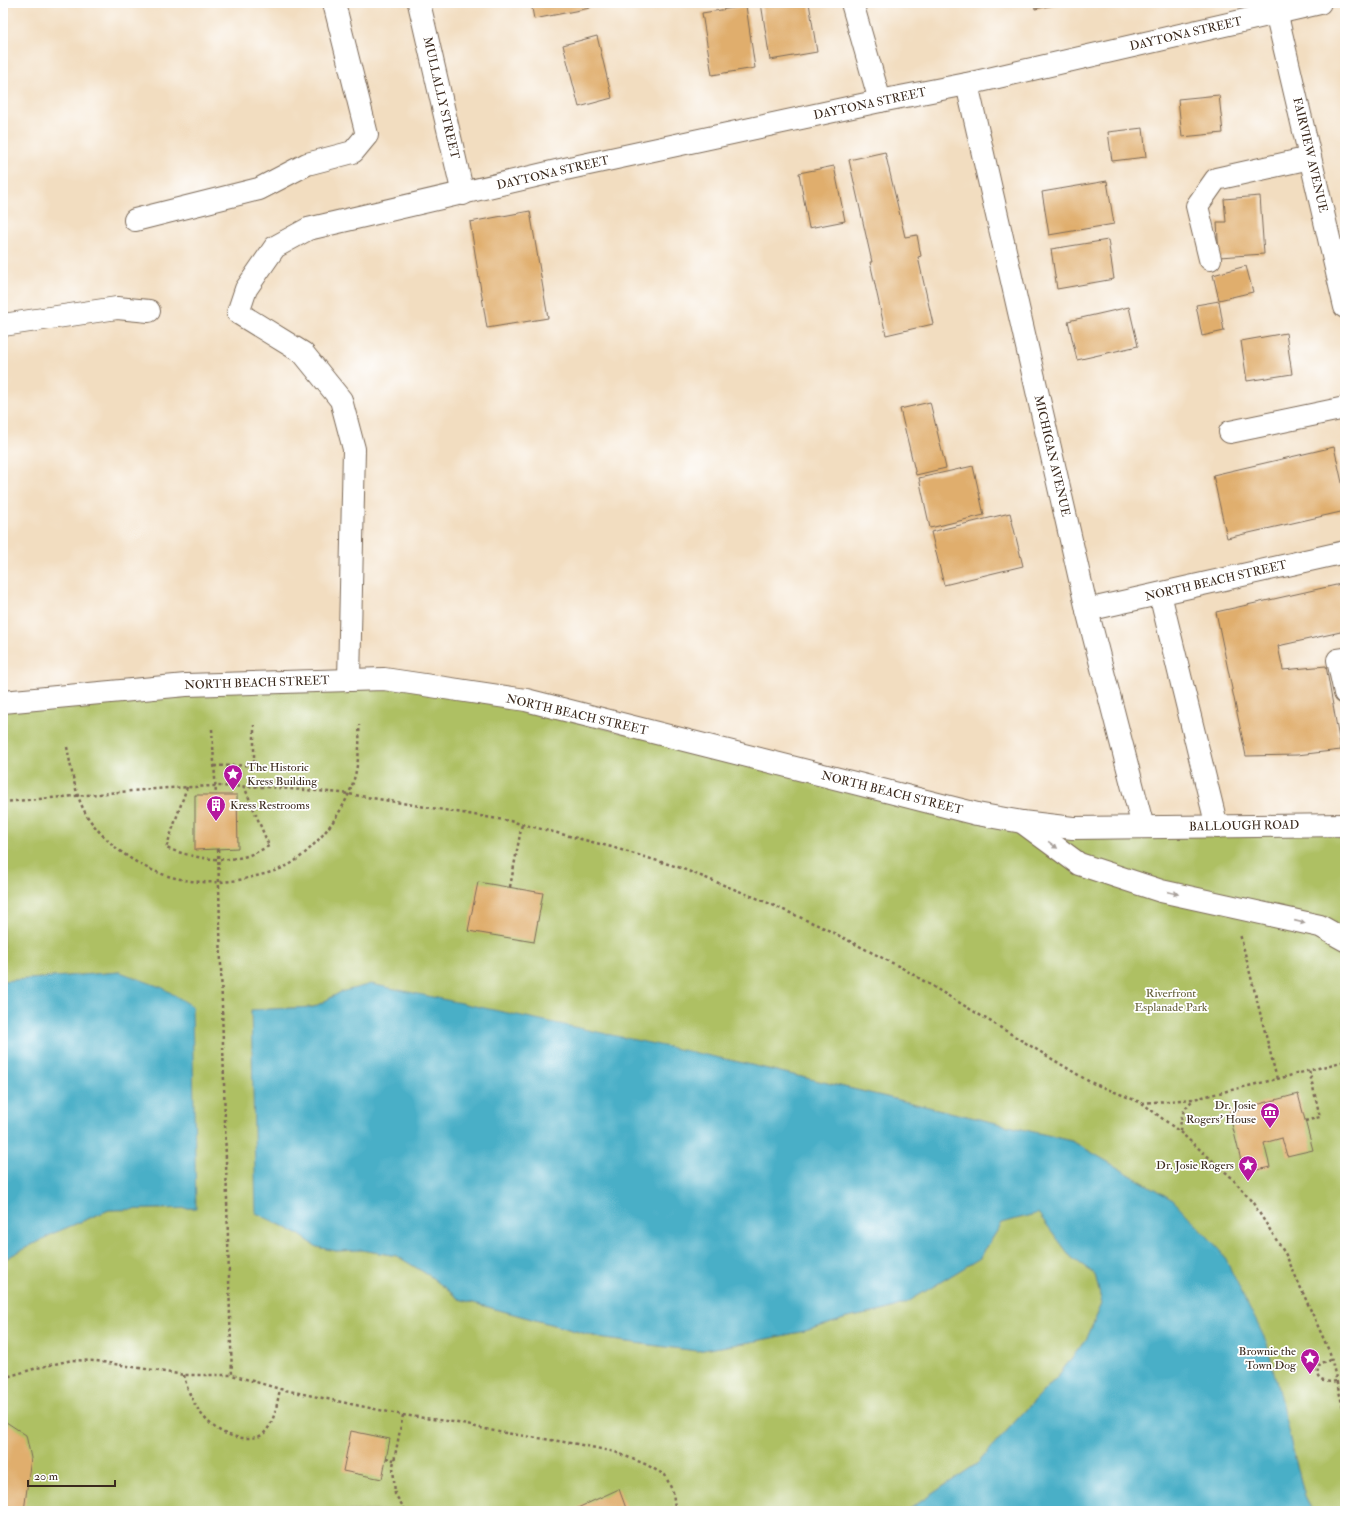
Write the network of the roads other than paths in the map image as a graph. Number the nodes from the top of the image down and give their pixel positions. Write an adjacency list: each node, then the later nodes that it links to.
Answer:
1 (334, 3): 10 (street)
2 (419, 3): 9 (street, MULLALLY STREET)
3 (852, 3): 7 (street)
4 (1320, 3): 5 (street, DAYTONA STREET)
5 (1276, 8): 6 (street, DAYTONA STREET); 8 (street, FAIRVIEW AVENUE)
6 (967, 84): 7 (street, DAYTONA STREET); 20 (street, MICHIGAN AVENUE)
7 (880, 101): 9 (street, DAYTONA STREET)
8 (1310, 158): 11 (street); 12 (street, FAIRVIEW AVENUE)
9 (463, 194): 22 (street, DAYTONA STREET)
10 (135, 220)
11 (1210, 259)
12 (1340, 264): 13 (street, FAIRVIEW AVENUE)
13 (1345, 307)
14 (149, 311): 15 (street)
15 (3, 325)
16 (1345, 408): 17 (street)
17 (1230, 432)
18 (1345, 552): 19 (street, NORTH BEACH STREET)
19 (1160, 594): 20 (street, NORTH BEACH STREET); 28 (street)
20 (1087, 610): 27 (street, MICHIGAN AVENUE)
21 (1345, 659): 23 (street)
22 (349, 680): 24 (street, NORTH BEACH STREET); 25 (street, NORTH BEACH STREET)
23 (1345, 693)
24 (3, 702)
25 (1022, 822): 27 (street, NORTH BEACH STREET); 29 (street, one-way to 29)
26 (1345, 825): 28 (street, BALLOUGH ROAD)
27 (1143, 827): 28 (street, BALLOUGH ROAD)
28 (1217, 827)
29 (1345, 940)

